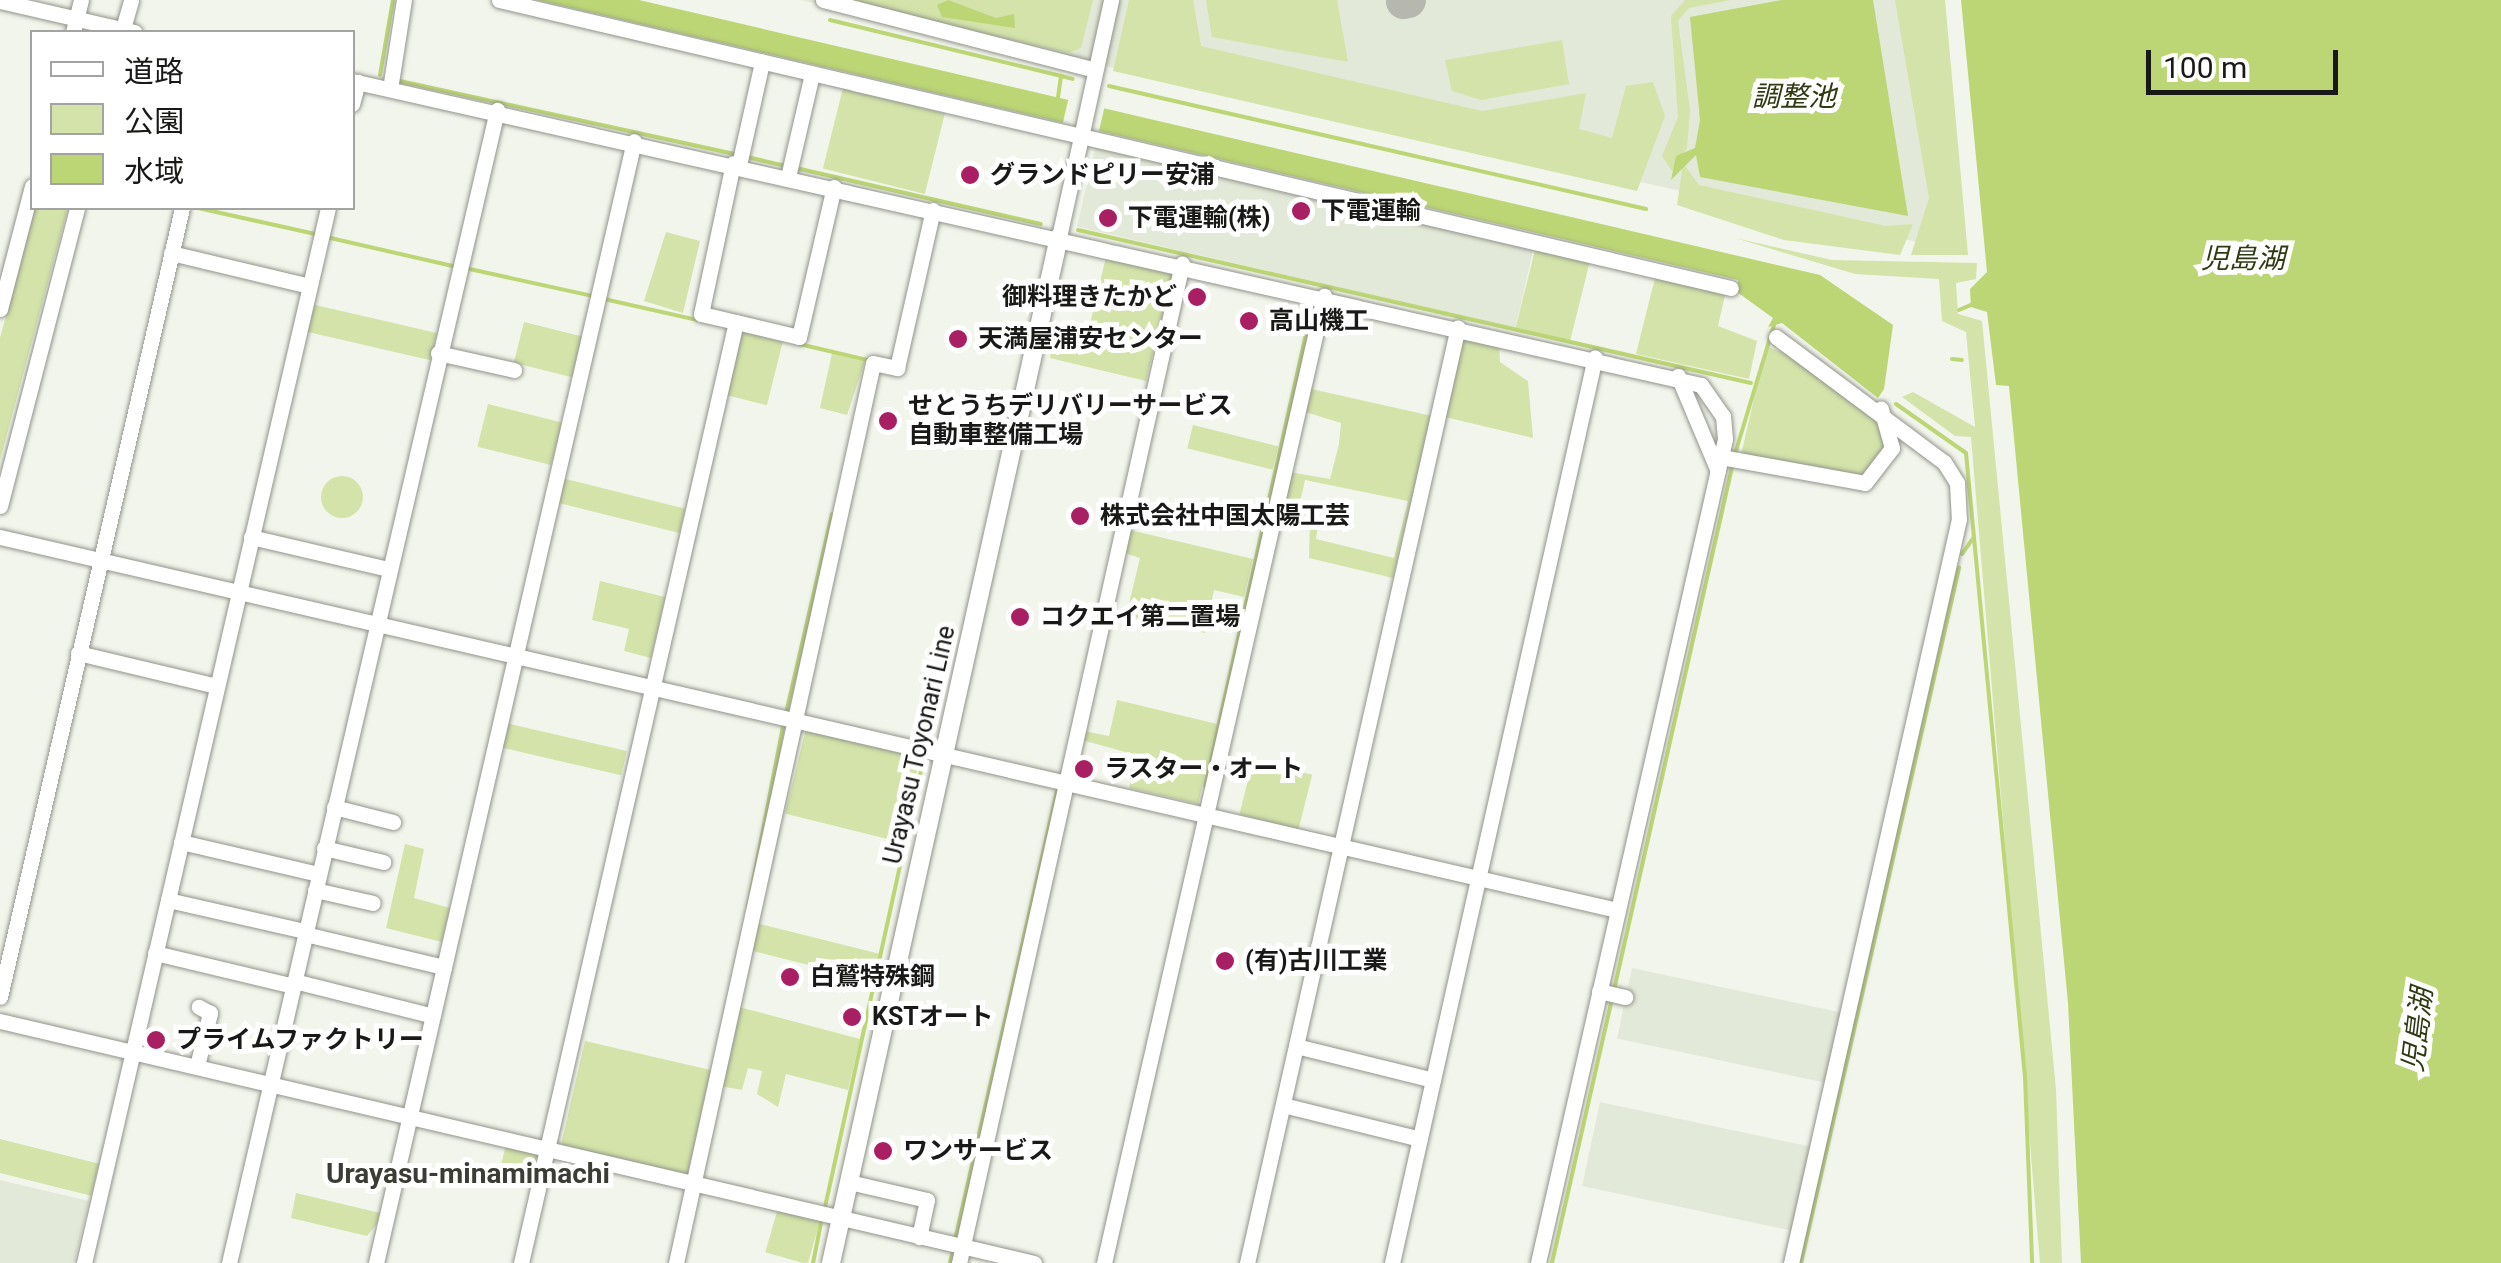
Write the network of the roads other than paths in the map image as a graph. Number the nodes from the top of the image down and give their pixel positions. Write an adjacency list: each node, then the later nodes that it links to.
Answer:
1 (81, 0): 8 (street)
2 (131, 0): 10 (street)
3 (404, 0): 15 (street)
4 (499, 0): 11 (street)
5 (823, 0): 12 (street)
6 (1111, 0): 12 (street)
7 (1, 1): 8 (street)
8 (74, 26): 9 (street)
9 (109, 30)
10 (126, 30)
11 (762, 62): 13 (street); 19 (street)
12 (1096, 70): 17 (street)
13 (812, 74): 17 (street); 20 (street)
14 (355, 82): 15 (street)
15 (390, 89): 16 (street)
16 (497, 110): 18 (street); 37 (street)
17 (1081, 134): 27 (street); 31 (street)
18 (634, 142): 19 (street); 51 (street)
19 (739, 160): 20 (street); 34 (street)
20 (790, 170): 21 (street)
21 (834, 187): 26 (street); 34 (street)
22 (30, 194): 33 (street)
23 (76, 210): 43 (street)
24 (182, 210): 28 (street)
25 (328, 210): 30 (street)
26 (933, 210): 27 (street); 54 (street)
27 (1059, 238): 29 (street); 55 (main road, Urayasu Toyonari Line)
28 (171, 253): 30 (street); 46 (street)
29 (1182, 264): 32 (street); 56 (street)
30 (309, 286): 45 (street)
31 (1731, 288)
32 (1324, 296): 35 (street); 58 (street)
33 (0, 310)
34 (736, 322): 53 (street)
35 (1458, 327): 38 (street); 61 (street)
36 (1776, 337): 41 (street)
37 (438, 353): 39 (street); 47 (street)
38 (1595, 357): 40 (street); 65 (street)
39 (514, 370)
40 (1678, 376): 42 (street); 42 (street)
41 (1881, 409): 42 (street); 102 (street)
42 (1726, 461): 68 (street)
43 (0, 506)
44 (0, 537): 46 (street)
45 (251, 538): 47 (street); 48 (street)
46 (100, 560): 48 (street); 50 (street)
47 (385, 568): 49 (street)
48 (238, 594): 49 (street); 52 (street)
49 (376, 624): 51 (street); 57 (street)
50 (78, 653): 52 (street); 73 (street)
51 (516, 655): 53 (street); 71 (street)
52 (214, 686): 60 (street)
53 (653, 687): 54 (street); 85 (street)
54 (792, 720): 55 (street); 87 (street)
55 (943, 755): 56 (street); 86 (main road, Urayasu Toyonari Line)
56 (1065, 784): 58 (street); 90 (street)
57 (334, 806): 59 (street); 62 (street)
58 (1204, 815): 61 (street); 98 (street)
59 (393, 822)
60 (181, 842): 64 (street); 66 (street)
61 (1341, 847): 65 (street); 77 (street)
62 (324, 848): 63 (street); 64 (street)
63 (384, 862)
64 (315, 877): 67 (street); 69 (street)
65 (1478, 878): 68 (street); 80 (street)
66 (168, 900): 69 (street); 70 (street)
67 (373, 904)
68 (1617, 910): 101 (street)
69 (302, 931): 71 (street); 72 (street)
70 (155, 953): 72 (street); 78 (street)
71 (441, 966): 75 (street)
72 (290, 984): 75 (street); 81 (street)
73 (0, 997)
74 (199, 1008): 79 (street)
75 (430, 1015): 83 (street)
76 (0, 1021): 78 (street)
77 (1296, 1046): 80 (street); 82 (street)
78 (133, 1052): 79 (street); 91 (street)
79 (197, 1066): 81 (street)
80 (1433, 1080): 84 (street)
81 (270, 1083): 83 (street); 92 (street)
82 (1283, 1105): 84 (street); 99 (street)
83 (410, 1116): 85 (street); 93 (street)
84 (1420, 1139): 100 (street)
85 (547, 1149): 87 (street); 94 (street)
86 (849, 1182): 88 (main road, Urayasu Toyonari Line); 89 (street)
87 (694, 1184): 88 (street); 95 (street)
88 (841, 1220): 89 (street); 96 (main road, Urayasu Toyonari Line)
89 (919, 1236): 90 (street)
90 (961, 1255): 97 (street)
91 (84, 1263)
92 (229, 1263)
93 (376, 1263)
94 (522, 1263)
95 (676, 1263)
96 (831, 1263)
97 (1034, 1263)
98 (1104, 1263)
99 (1247, 1263)
100 (1392, 1263)
101 (1538, 1263)
102 (1791, 1263)

